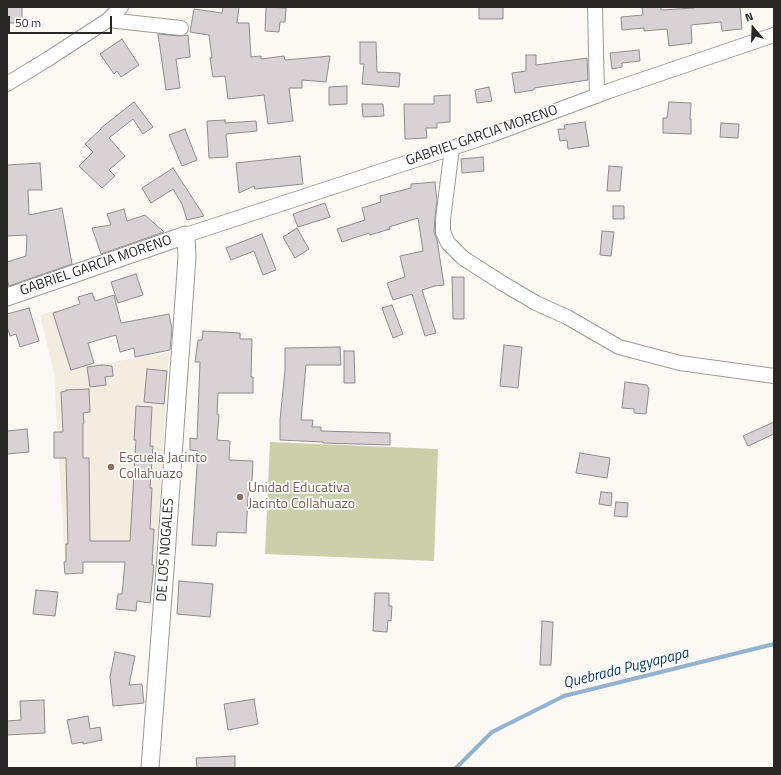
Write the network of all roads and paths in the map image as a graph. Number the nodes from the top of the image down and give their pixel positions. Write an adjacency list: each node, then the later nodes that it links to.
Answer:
1 (121, 7): 3 (street)
2 (596, 7): 7 (street)
3 (108, 20): 4 (street); 6 (street)
4 (181, 28)
5 (774, 35): 7 (street, GABRIEL GARCIA MORENO)
6 (7, 84)
7 (596, 96): 8 (street, GABRIEL GARCIA MORENO)
8 (452, 148): 9 (street, GABRIEL GARCIA MORENO); 11 (street)
9 (187, 235): 10 (street, GABRIEL GARCIA MORENO); 12 (street, DE LOS NOGALES)
10 (7, 297)
11 (774, 376)
12 (150, 768)

